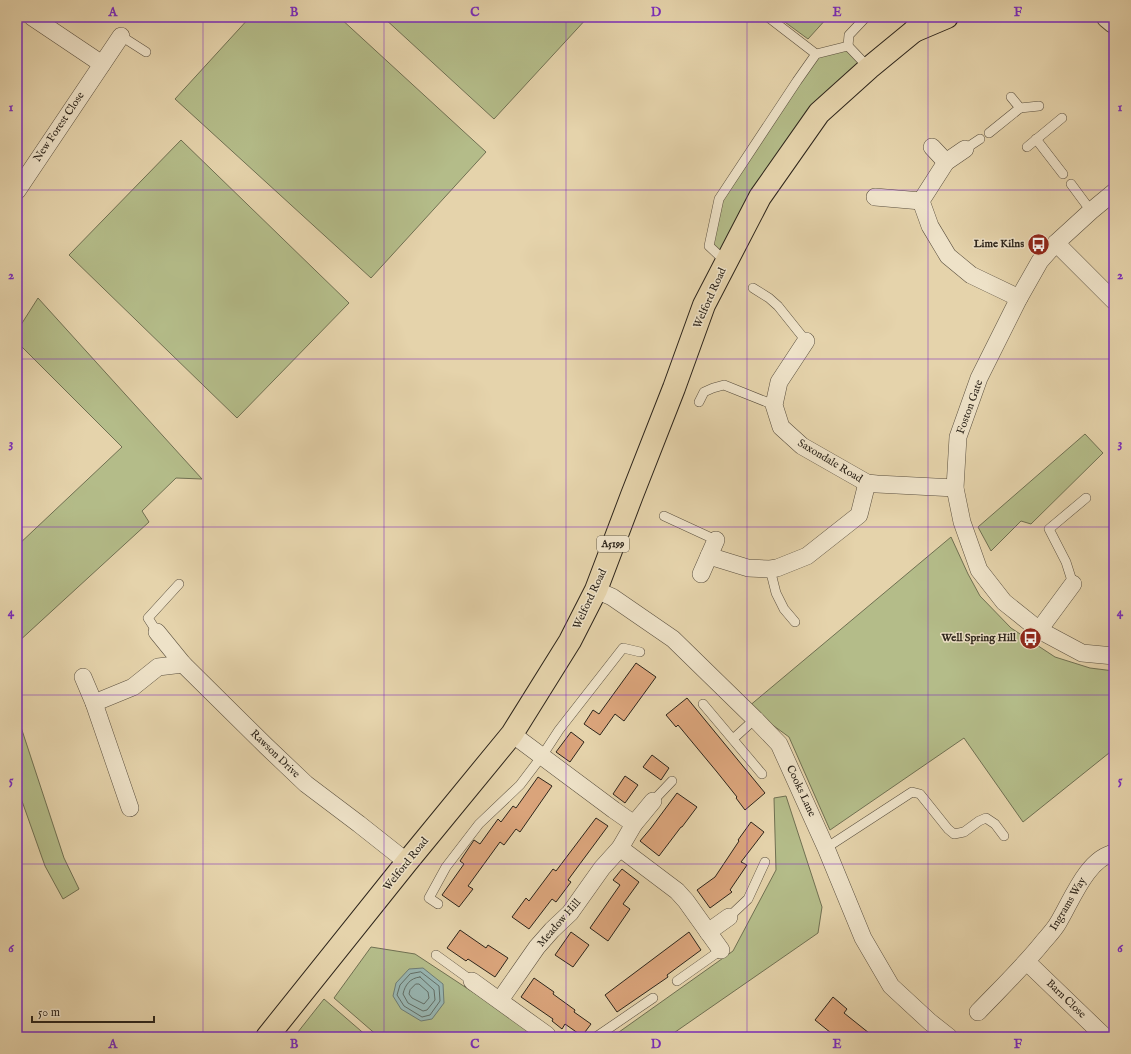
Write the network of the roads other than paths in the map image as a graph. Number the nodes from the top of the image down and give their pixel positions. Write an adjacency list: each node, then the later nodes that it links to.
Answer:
1 (32, 17): 10 (street)
2 (768, 17): 9 (lane)
3 (866, 17): 7 (lane)
4 (947, 17): 5 (main road, Welford Road / A5199)
5 (920, 24): 11 (main road, Welford Road / A5199)
6 (121, 36): 8 (lane); 10 (street, New Forest Close)
7 (848, 46): 9 (lane); 11 (lane)
8 (146, 52)
9 (816, 54): 31 (lane)
10 (102, 64): 25 (street, New Forest Close)
11 (869, 68): 31 (main road, Welford Road / A5199)
12 (1011, 97): 14 (lane)
13 (1039, 106): 14 (lane)
14 (1020, 108): 16 (lane)
15 (1062, 118): 18 (lane)
16 (989, 133)
17 (980, 139): 21 (lane)
18 (1036, 139): 19 (lane); 23 (lane)
19 (1027, 146)
20 (932, 147): 22 (street)
21 (965, 149): 22 (street)
22 (946, 162): 28 (street)
23 (1063, 174)
24 (1071, 184): 29 (lane)
25 (17, 191)
26 (1114, 192): 29 (street, Foston Gate)
27 (875, 197): 28 (street)
28 (921, 201): 33 (street)
29 (1091, 211): 30 (street, Foston Gate)
30 (1056, 243): 33 (street, Foston Gate); 34 (street)
31 (726, 262): 48 (main road, Welford Road / A5199)
32 (753, 288): 35 (lane)
33 (1019, 298): 39 (street, Foston Gate)
34 (1114, 301)
35 (806, 340): 37 (street, Saxondale Road)
36 (699, 402): 37 (lane)
37 (774, 405): 38 (street, Saxondale Road)
38 (867, 483): 39 (street, Saxondale Road); 44 (street)
39 (955, 488): 50 (street, Foston Gate)
40 (1086, 498): 47 (lane)
41 (664, 516): 42 (lane)
42 (716, 540): 43 (street)
43 (709, 556): 44 (street); 45 (street)
44 (770, 570): 49 (lane)
45 (701, 574)
46 (179, 584): 51 (lane)
47 (1073, 584): 50 (street)
48 (596, 590): 58 (street, Cooks Lane); 59 (main road, Welford Road / A5199)
49 (795, 622)
50 (1039, 630): 53 (street, Foston Gate)
51 (157, 632): 54 (street, Rawson Drive)
52 (640, 652): 61 (lane)
53 (1114, 656)
54 (183, 664): 56 (street); 71 (street, Rawson Drive)
55 (83, 677): 56 (street)
56 (94, 703): 65 (street)
57 (703, 704): 60 (lane)
58 (755, 719): 60 (lane); 69 (street, Cooks Lane)
59 (512, 734): 61 (street); 71 (main road, Welford Road / A5199)
60 (733, 739): 62 (lane)
61 (542, 756): 66 (street); 73 (lane)
62 (762, 774)
63 (672, 781): 64 (lane)
64 (653, 801): 66 (street, Meadow Hill)
65 (130, 808)
66 (634, 824): 68 (street, Meadow Hill)
67 (1004, 836): 69 (lane)
68 (620, 848): 75 (street); 82 (street, Meadow Hill)
69 (826, 848): 87 (street, Cooks Lane)
70 (1114, 853): 78 (street, Ingrams Way)
71 (407, 862): 85 (main road, Welford Road / A5199)
72 (764, 862): 74 (lane)
73 (438, 904)
74 (729, 917): 75 (street)
75 (708, 932): 76 (street)
76 (721, 950): 79 (lane)
77 (436, 955): 80 (lane)
78 (1027, 962): 83 (street, Ingrams Way); 88 (street, Barn Close)
79 (677, 981)
80 (472, 982): 82 (street)
81 (653, 998): 86 (lane)
82 (500, 1000): 84 (street)
83 (978, 1012)
84 (549, 1036)
85 (267, 1037)
86 (596, 1037)
87 (950, 1037)
88 (1105, 1037)

